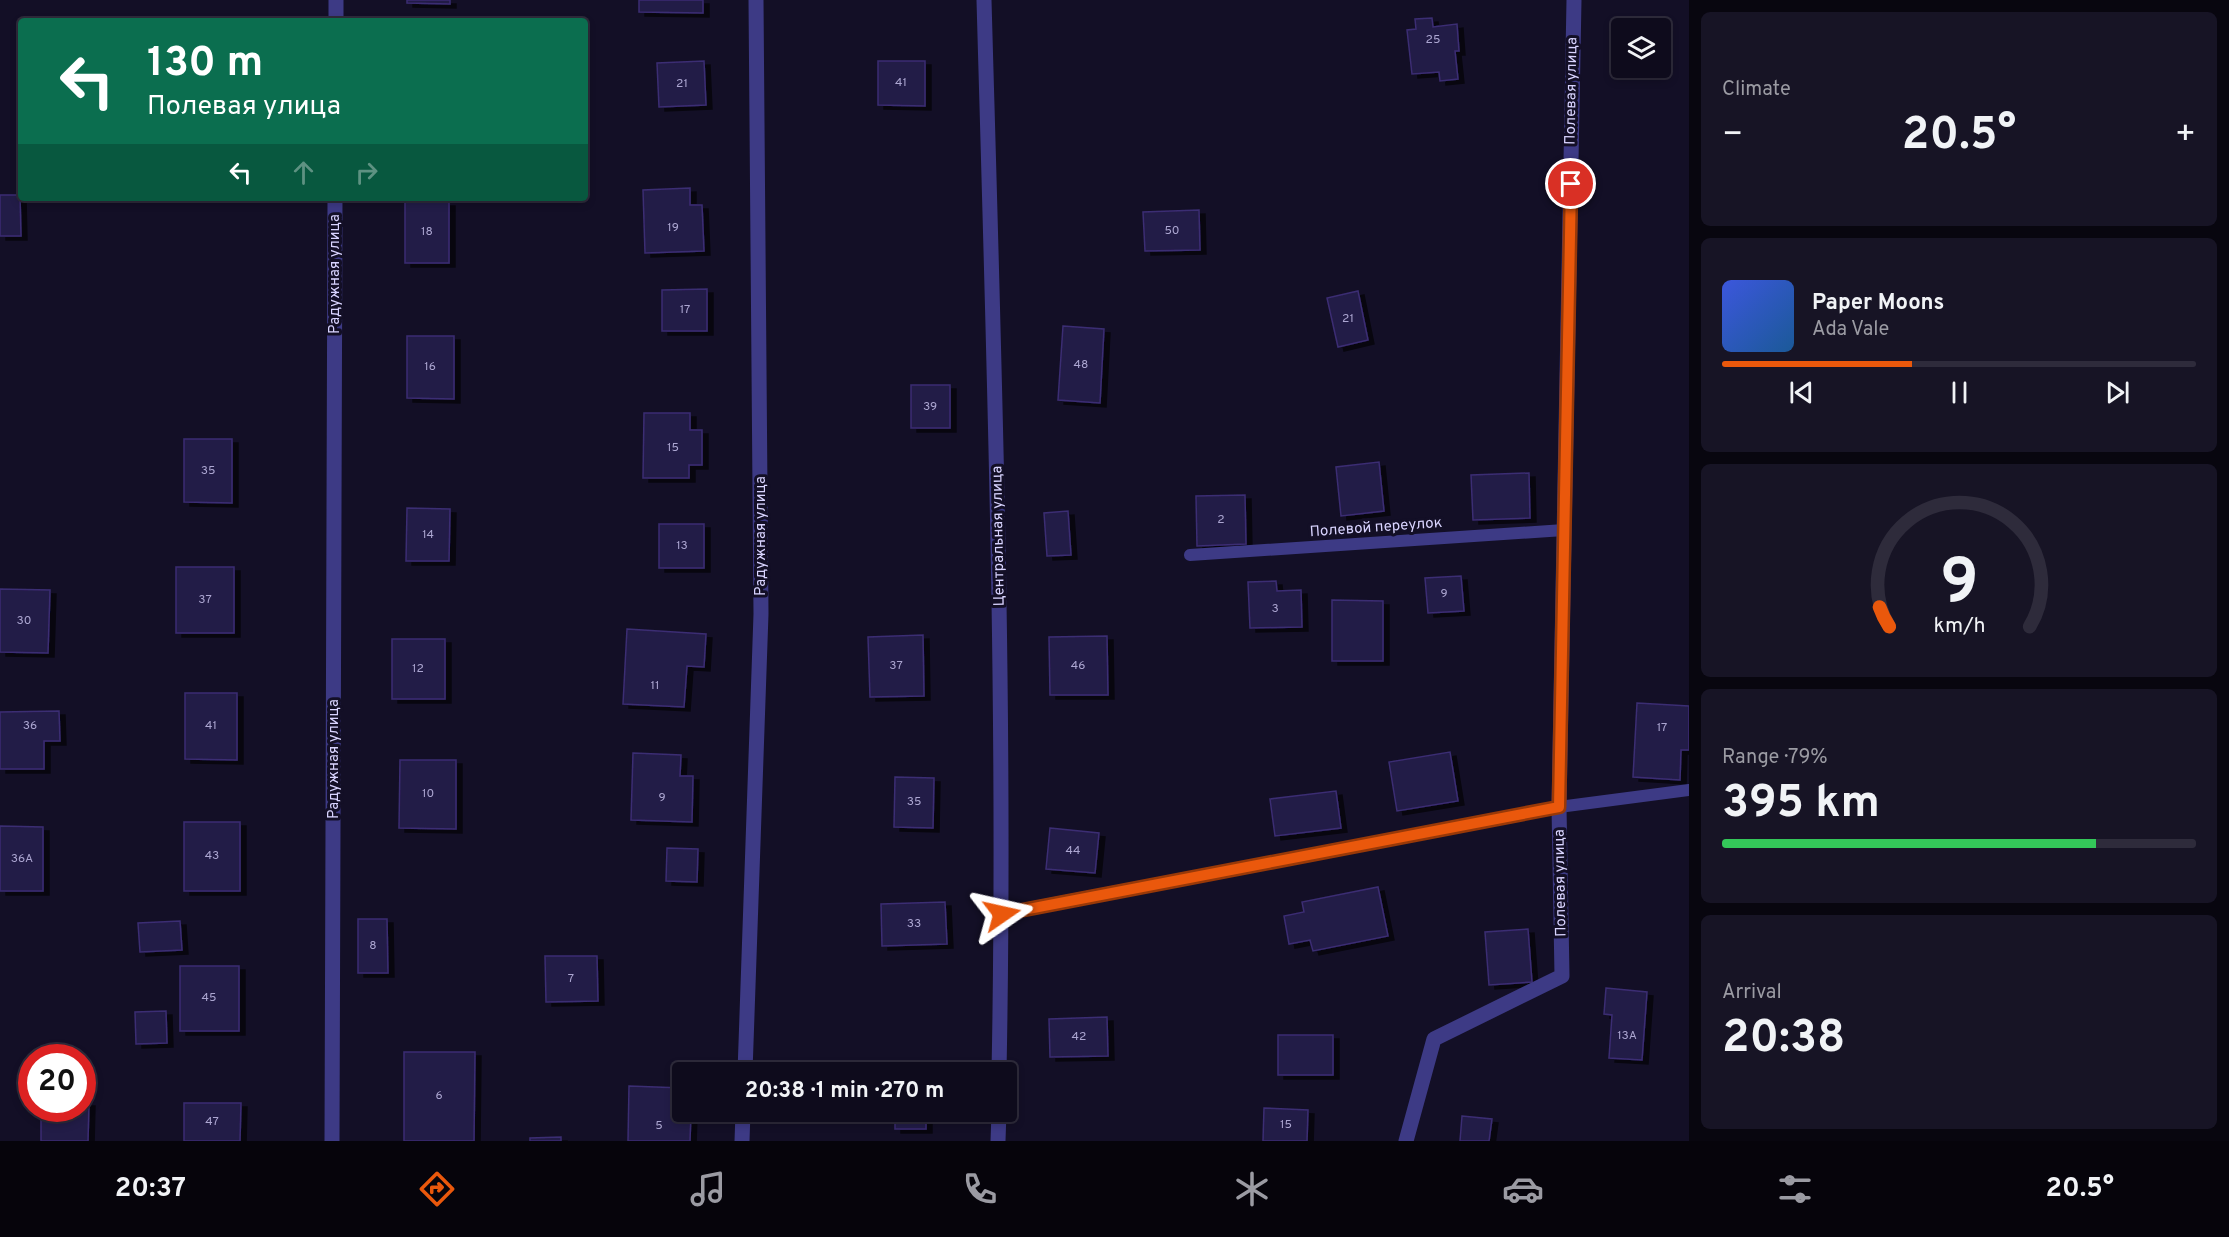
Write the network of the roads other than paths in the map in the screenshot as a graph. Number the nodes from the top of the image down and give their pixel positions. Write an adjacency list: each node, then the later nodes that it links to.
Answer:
1 (336, 0): 5 (street)
2 (756, 0): 12 (street, Радужная улица)
3 (984, 0): 11 (street, Центральная улица)
4 (1574, 0): 7 (street, Полевая улица)
5 (336, 18)
6 (335, 201): 16 (street, Радужная улица)
7 (1564, 530): 8 (lane, Полевой переулок); 10 (street, Полевая улица)
8 (1190, 555)
9 (1689, 790): 10 (lane)
10 (1559, 807): 11 (lane); 19 (street, Полевая улица)
11 (1002, 914): 13 (street, Центральная улица)
12 (745, 1062)
13 (999, 1062)
14 (743, 1122): 17 (street)
15 (999, 1122): 18 (street)
16 (332, 1141)
17 (742, 1141)
18 (998, 1141)
19 (1406, 1141)

